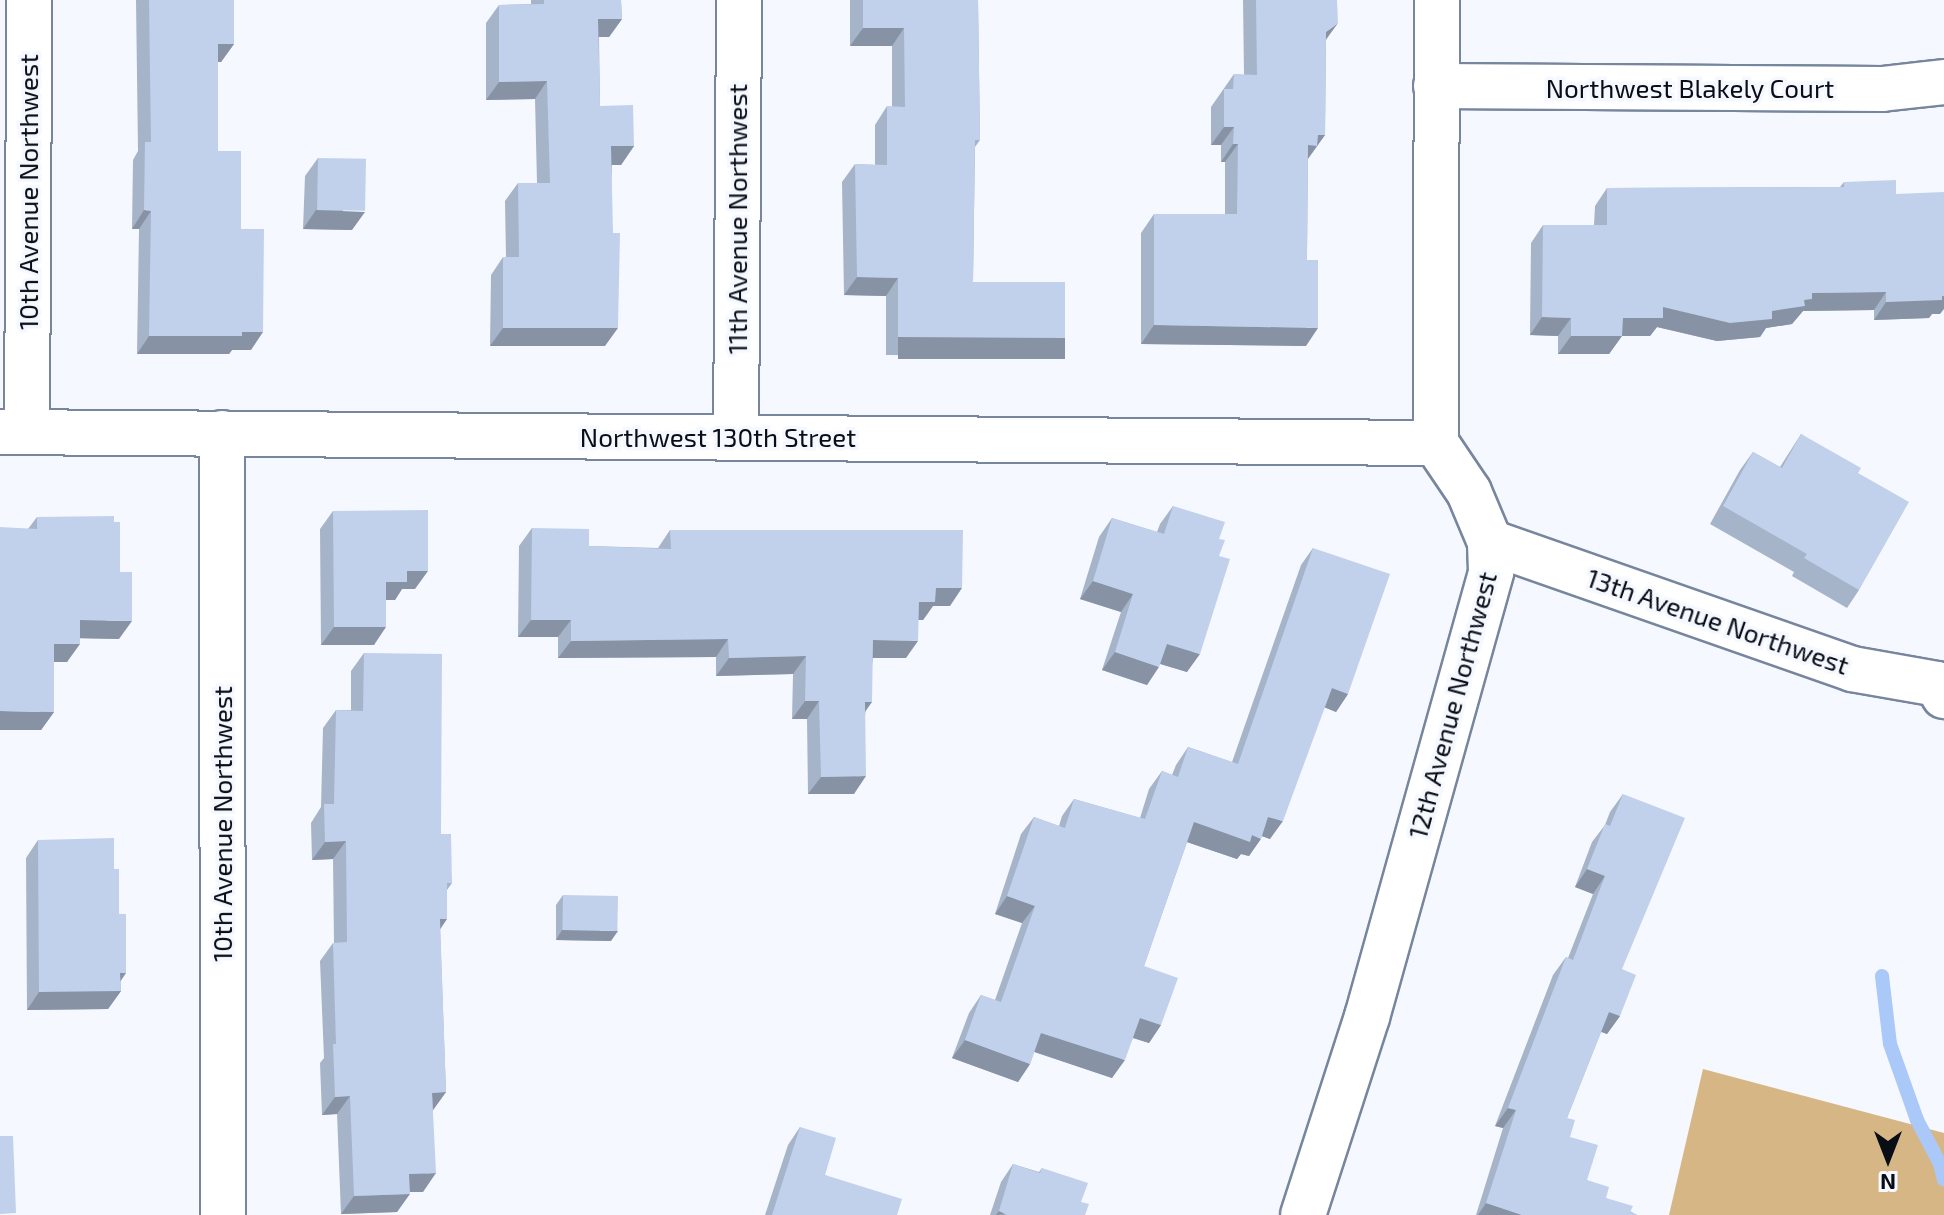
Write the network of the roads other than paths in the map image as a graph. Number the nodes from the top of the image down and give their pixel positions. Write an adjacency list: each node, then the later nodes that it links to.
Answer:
1 (29, 0): 6 (street, 10th Avenue Northwest)
2 (739, 0): 8 (street, 11th Avenue Northwest)
3 (1437, 0): 5 (street)
4 (1944, 82): 5 (street, Northwest Blakely Court)
5 (1436, 86): 9 (street)
6 (13, 432): 7 (street, Northwest 130th Street)
7 (222, 433): 8 (street, Northwest 130th Street); 12 (street, 10th Avenue Northwest)
8 (736, 437): 9 (street, Northwest 130th Street)
9 (1436, 443): 10 (street, 12th Avenue Northwest)
10 (1490, 542): 11 (street, 13th Avenue Northwest); 13 (street, 12th Avenue Northwest)
11 (1944, 696)
12 (223, 1215)
13 (1303, 1215)

